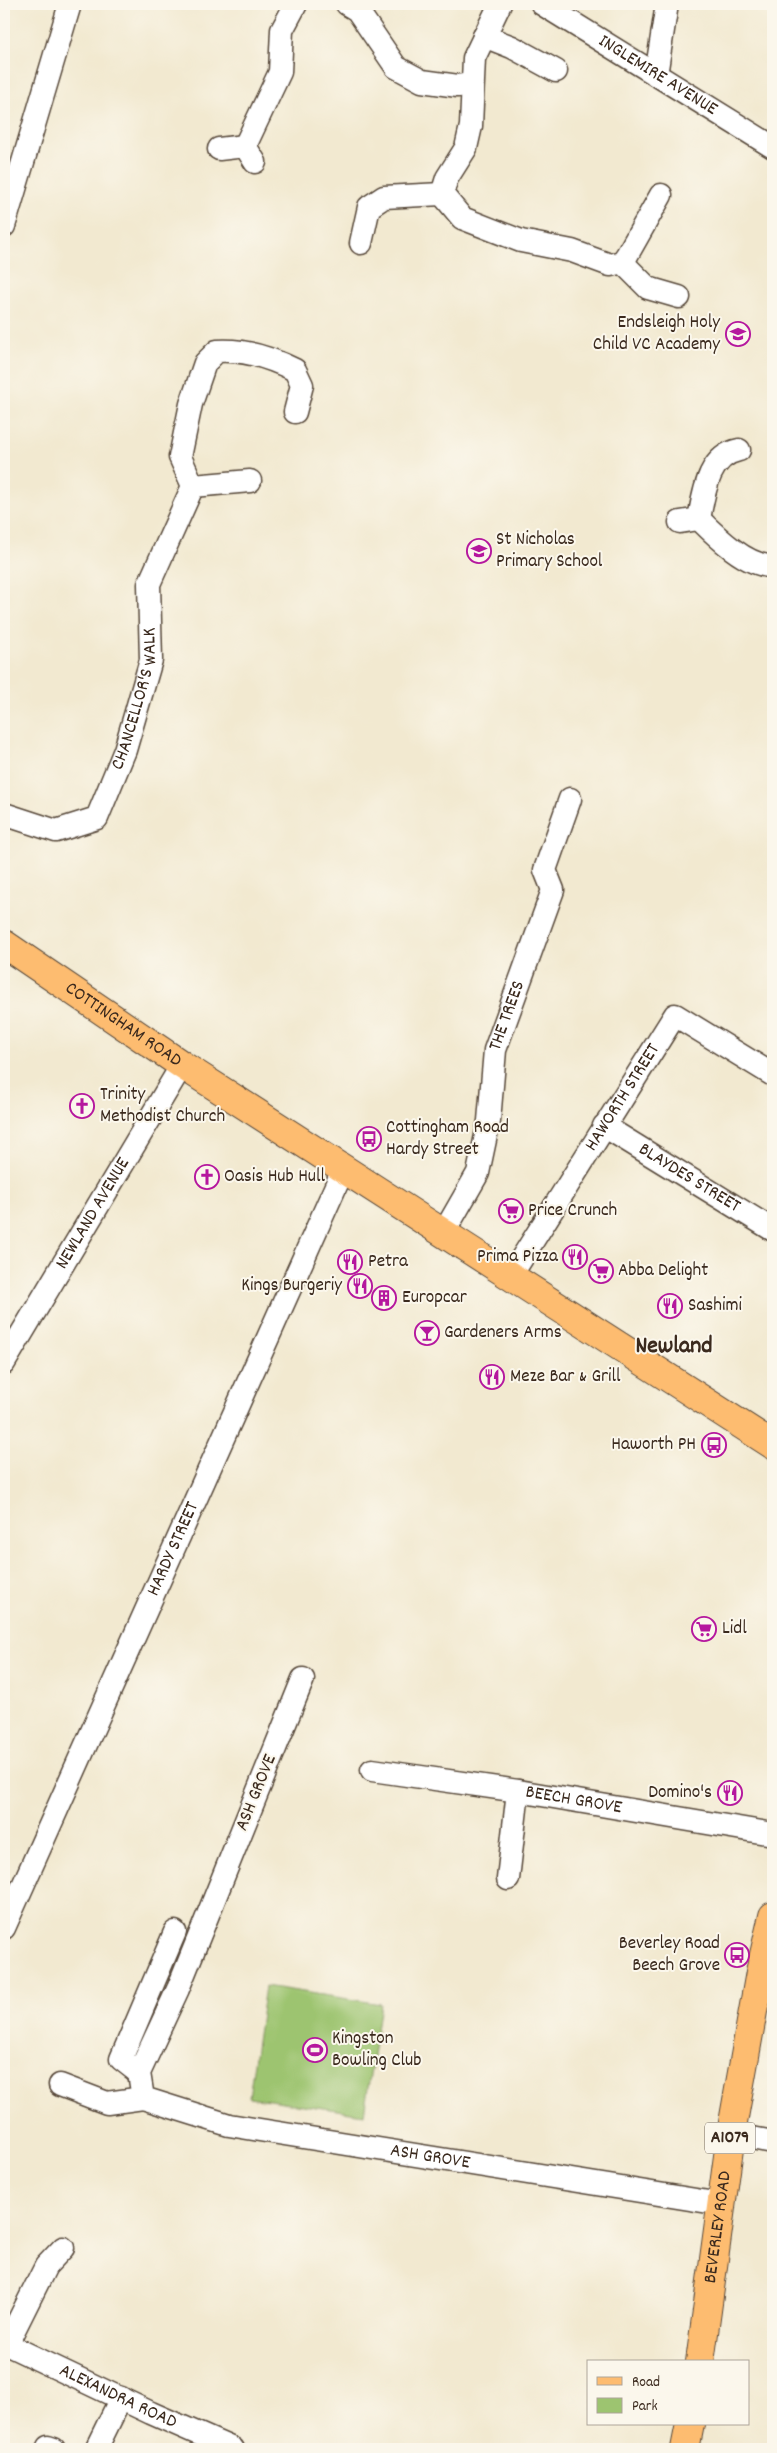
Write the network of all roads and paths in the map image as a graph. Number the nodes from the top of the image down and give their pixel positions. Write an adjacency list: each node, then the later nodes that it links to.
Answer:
1 (70, 4): 15 (street)
2 (296, 4): 12 (street)
3 (348, 4): 10 (street)
4 (500, 4): 7 (street)
5 (542, 4): 9 (street, INGLEMIRE AVENUE)
6 (667, 4): 9 (street)
7 (484, 36): 8 (street); 10 (street)
8 (556, 71)
9 (656, 75): 11 (street, INGLEMIRE AVENUE)
10 (472, 84): 13 (street)
11 (773, 147)
12 (219, 149)
13 (442, 194): 16 (street); 17 (street)
14 (661, 195): 17 (street)
15 (4, 226)
16 (361, 242)
17 (622, 262): 18 (street)
18 (679, 298)
19 (295, 412): 22 (street)
20 (739, 450): 23 (street)
21 (250, 481): 22 (street)
22 (193, 486): 25 (street, CHANCELLOR'S WALK)
23 (773, 566)
24 (570, 799): 32 (street, THE TREES)
25 (4, 814)
26 (4, 944): 27 (main road, COTTINGHAM ROAD)
27 (182, 1065): 30 (main road, COTTINGHAM ROAD); 34 (street, NEWLAND AVENUE)
28 (773, 1075): 29 (street, HAWORTH STREET)
29 (604, 1126): 31 (street, BLAYDES STREET); 33 (street, HAWORTH STREET)
30 (343, 1170): 32 (main road, COTTINGHAM ROAD); 42 (street, HARDY STREET)
31 (773, 1230)
32 (443, 1234): 33 (main road, COTTINGHAM ROAD)
33 (510, 1277): 35 (main road, COTTINGHAM ROAD)
34 (5, 1356)
35 (773, 1445)
36 (303, 1679): 45 (street, ASH GROVE)
37 (372, 1770): 38 (street, BEECH GROVE)
38 (518, 1790): 39 (street, BEECH GROVE); 40 (street)
39 (773, 1834)
40 (508, 1878)
41 (773, 1916): 44 (main road, BEVERLEY ROAD / A1079)
42 (4, 1928)
43 (175, 1932): 45 (street)
44 (767, 1973): 48 (main road, BEVERLEY ROAD / A1079)
45 (140, 2073): 47 (street)
46 (60, 2085): 47 (street, ASH GROVE)
47 (143, 2098): 50 (street, ASH GROVE)
48 (731, 2134): 49 (street); 50 (main road, BEVERLEY ROAD / A1079)
49 (773, 2142)
50 (720, 2204): 53 (main road, BEVERLEY ROAD / A1079)
51 (63, 2248): 52 (street)
52 (6, 2344): 54 (street, ALEXANDRA ROAD)
53 (700, 2360)
54 (121, 2398): 56 (street); 57 (street, ALEXANDRA ROAD)
55 (690, 2426): 58 (main road)
56 (96, 2449)
57 (233, 2449)
58 (685, 2449)

